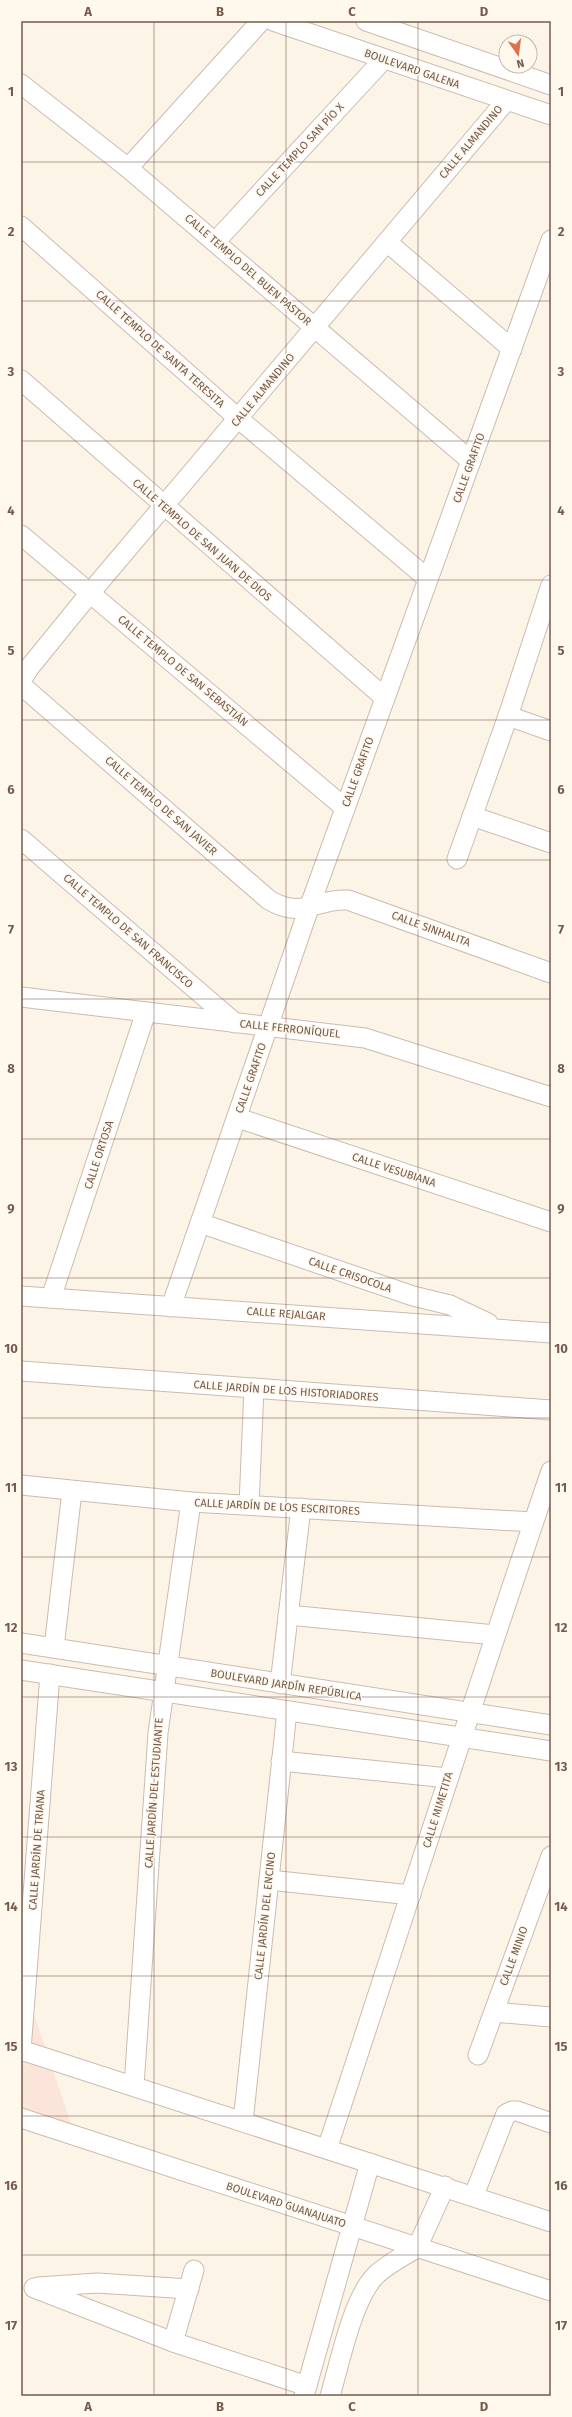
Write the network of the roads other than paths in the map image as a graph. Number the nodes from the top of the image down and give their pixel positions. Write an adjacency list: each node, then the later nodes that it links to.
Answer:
1 (261, 21): 9 (street)
2 (273, 21): 4 (street, BOULEVARD GALENA)
3 (366, 21): 6 (street)
4 (384, 59): 7 (street, BOULEVARD GALENA); 12 (street, CALLE TEMPLO SAN PÍO X)
5 (21, 84): 9 (street, CALLE TEMPLO DEL BUEN PASTOR)
6 (551, 85)
7 (506, 101): 8 (street, BOULEVARD GALENA); 13 (street, CALLE ALMANDINO)
8 (551, 115)
9 (128, 168): 12 (street, CALLE TEMPLO DEL BUEN PASTOR)
10 (21, 226): 17 (street, CALLE TEMPLO DE SANTA TERESITA)
11 (551, 240): 15 (street, CALLE GRAFITO)
12 (216, 241): 14 (street, CALLE TEMPLO DEL BUEN PASTOR)
13 (387, 242): 14 (street, CALLE ALMANDINO); 15 (street)
14 (315, 327): 17 (street, CALLE ALMANDINO); 18 (street, CALLE TEMPLO DEL BUEN PASTOR)
15 (512, 349): 18 (street, CALLE GRAFITO)
16 (21, 380): 19 (street, CALLE TEMPLO DE SAN JUAN DE DIOS)
17 (238, 420): 19 (street, CALLE ALMANDINO); 21 (street, CALLE TEMPLO DE SANTA TERESITA)
18 (471, 461): 21 (street, CALLE GRAFITO)
19 (163, 506): 23 (street, CALLE ALMANDINO); 27 (street, CALLE TEMPLO DE SAN JUAN DE DIOS)
20 (21, 535): 23 (street, CALLE TEMPLO DE SAN SEBASTIÁN)
21 (428, 579): 27 (street, CALLE GRAFITO)
22 (551, 585): 24 (street)
23 (90, 593): 25 (street, CALLE ALMANDINO); 30 (street, CALLE TEMPLO DE SAN SEBASTIÁN)
24 (548, 605): 28 (street)
25 (21, 681)
26 (21, 685): 35 (street, CALLE TEMPLO DE SAN JAVIER)
27 (385, 698): 30 (street, CALLE GRAFITO)
28 (508, 716): 29 (street); 31 (street)
29 (551, 731)
30 (345, 808): 35 (street, CALLE GRAFITO)
31 (472, 816): 33 (street); 34 (street)
32 (21, 839): 39 (street, CALLE TEMPLO DE SAN FRANCISCO)
33 (551, 843)
34 (457, 858)
35 (309, 908): 36 (street, CALLE SINHALITA); 40 (street, CALLE GRAFITO)
36 (551, 973)
37 (21, 997): 38 (street, CALLE FERRONÍQUEL)
38 (146, 1012): 39 (street, CALLE FERRONÍQUEL); 46 (street, CALLE ORTOSA)
39 (235, 1023): 40 (street, CALLE FERRONÍQUEL)
40 (268, 1027): 41 (street, CALLE FERRONÍQUEL); 42 (street, CALLE GRAFITO)
41 (551, 1097)
42 (238, 1118): 43 (street, CALLE VESUBIANA); 44 (street, CALLE GRAFITO)
43 (551, 1222)
44 (200, 1223): 47 (street, CALLE GRAFITO); 48 (street, CALLE CRISOCOLA)
45 (21, 1296): 46 (street, CALLE REJALGAR)
46 (51, 1298): 47 (street, CALLE REJALGAR)
47 (171, 1307): 48 (street, CALLE REJALGAR)
48 (500, 1328): 49 (street, CALLE REJALGAR)
49 (551, 1333)
50 (21, 1371): 51 (street, CALLE JARDÍN DE LOS HISTORIADORES)
51 (254, 1388): 52 (street, CALLE JARDÍN DE LOS HISTORIADORES); 57 (street)
52 (551, 1410)
53 (551, 1470): 59 (street, CALLE MIMETITA)
54 (21, 1485): 55 (street, CALLE JARDÍN DE LOS ESCRITORES)
55 (72, 1491): 56 (street, CALLE JARDÍN DE LOS ESCRITORES); 63 (street)
56 (192, 1502): 57 (street, CALLE JARDÍN DE LOS ESCRITORES); 64 (street, CALLE JARDÍN DEL ESTUDIANTE)
57 (249, 1505): 58 (street, CALLE JARDÍN DE LOS ESCRITORES)
58 (301, 1508): 59 (street, CALLE JARDÍN DE LOS ESCRITORES); 60 (street)
59 (534, 1522): 61 (street, CALLE MIMETITA)
60 (288, 1615): 61 (street); 67 (street)
61 (495, 1635): 70 (street, CALLE MIMETITA)
62 (21, 1643): 63 (street, BOULEVARD JARDÍN REPÚBLICA)
63 (54, 1648): 64 (street, BOULEVARD JARDÍN REPÚBLICA)
64 (166, 1667): 67 (street, BOULEVARD JARDÍN REPÚBLICA); 68 (street, CALLE JARDÍN DEL ESTUDIANTE)
65 (21, 1670): 66 (street)
66 (50, 1674): 68 (street); 81 (street, CALLE JARDÍN DE TRIANA)
67 (280, 1684): 70 (street, BOULEVARD JARDÍN REPÚBLICA)
68 (163, 1692): 69 (street); 83 (street, CALLE JARDÍN DEL ESTUDIANTE)
69 (287, 1711): 72 (street); 74 (street, CALLE JARDÍN DEL ENCINO)
70 (469, 1712): 71 (street, BOULEVARD JARDÍN REPÚBLICA); 72 (street, CALLE MIMETITA)
71 (551, 1725)
72 (461, 1737): 73 (street); 75 (street, CALLE MIMETITA)
73 (551, 1751)
74 (281, 1761): 75 (street); 77 (street, CALLE JARDÍN DEL ENCINO)
75 (448, 1778): 78 (street, CALLE MIMETITA)
76 (551, 1856): 79 (street, CALLE MINIO)
77 (269, 1880): 78 (street); 85 (street, CALLE JARDÍN DEL ENCINO)
78 (411, 1895): 87 (street, CALLE MIMETITA)
79 (494, 2012): 80 (street); 82 (street, CALLE MINIO)
80 (551, 2017)
81 (21, 2050): 83 (street)
82 (478, 2055)
83 (134, 2086): 85 (street)
84 (21, 2118): 92 (street, BOULEVARD GUANAJUATO)
85 (244, 2122): 87 (street)
86 (551, 2123): 90 (street)
87 (327, 2149): 88 (street)
88 (370, 2163): 89 (street); 92 (street)
89 (444, 2186): 90 (street); 93 (street)
90 (474, 2196): 91 (street)
91 (551, 2222)
92 (352, 2227): 93 (street, BOULEVARD GUANAJUATO); 99 (street)
93 (417, 2248): 97 (street, BOULEVARD GUANAJUATO); 100 (street)
94 (194, 2270): 96 (street)
95 (27, 2287): 96 (street); 98 (street)
96 (189, 2289): 98 (street)
97 (551, 2291)
98 (173, 2342): 99 (street)
99 (305, 2391)
100 (334, 2395)

